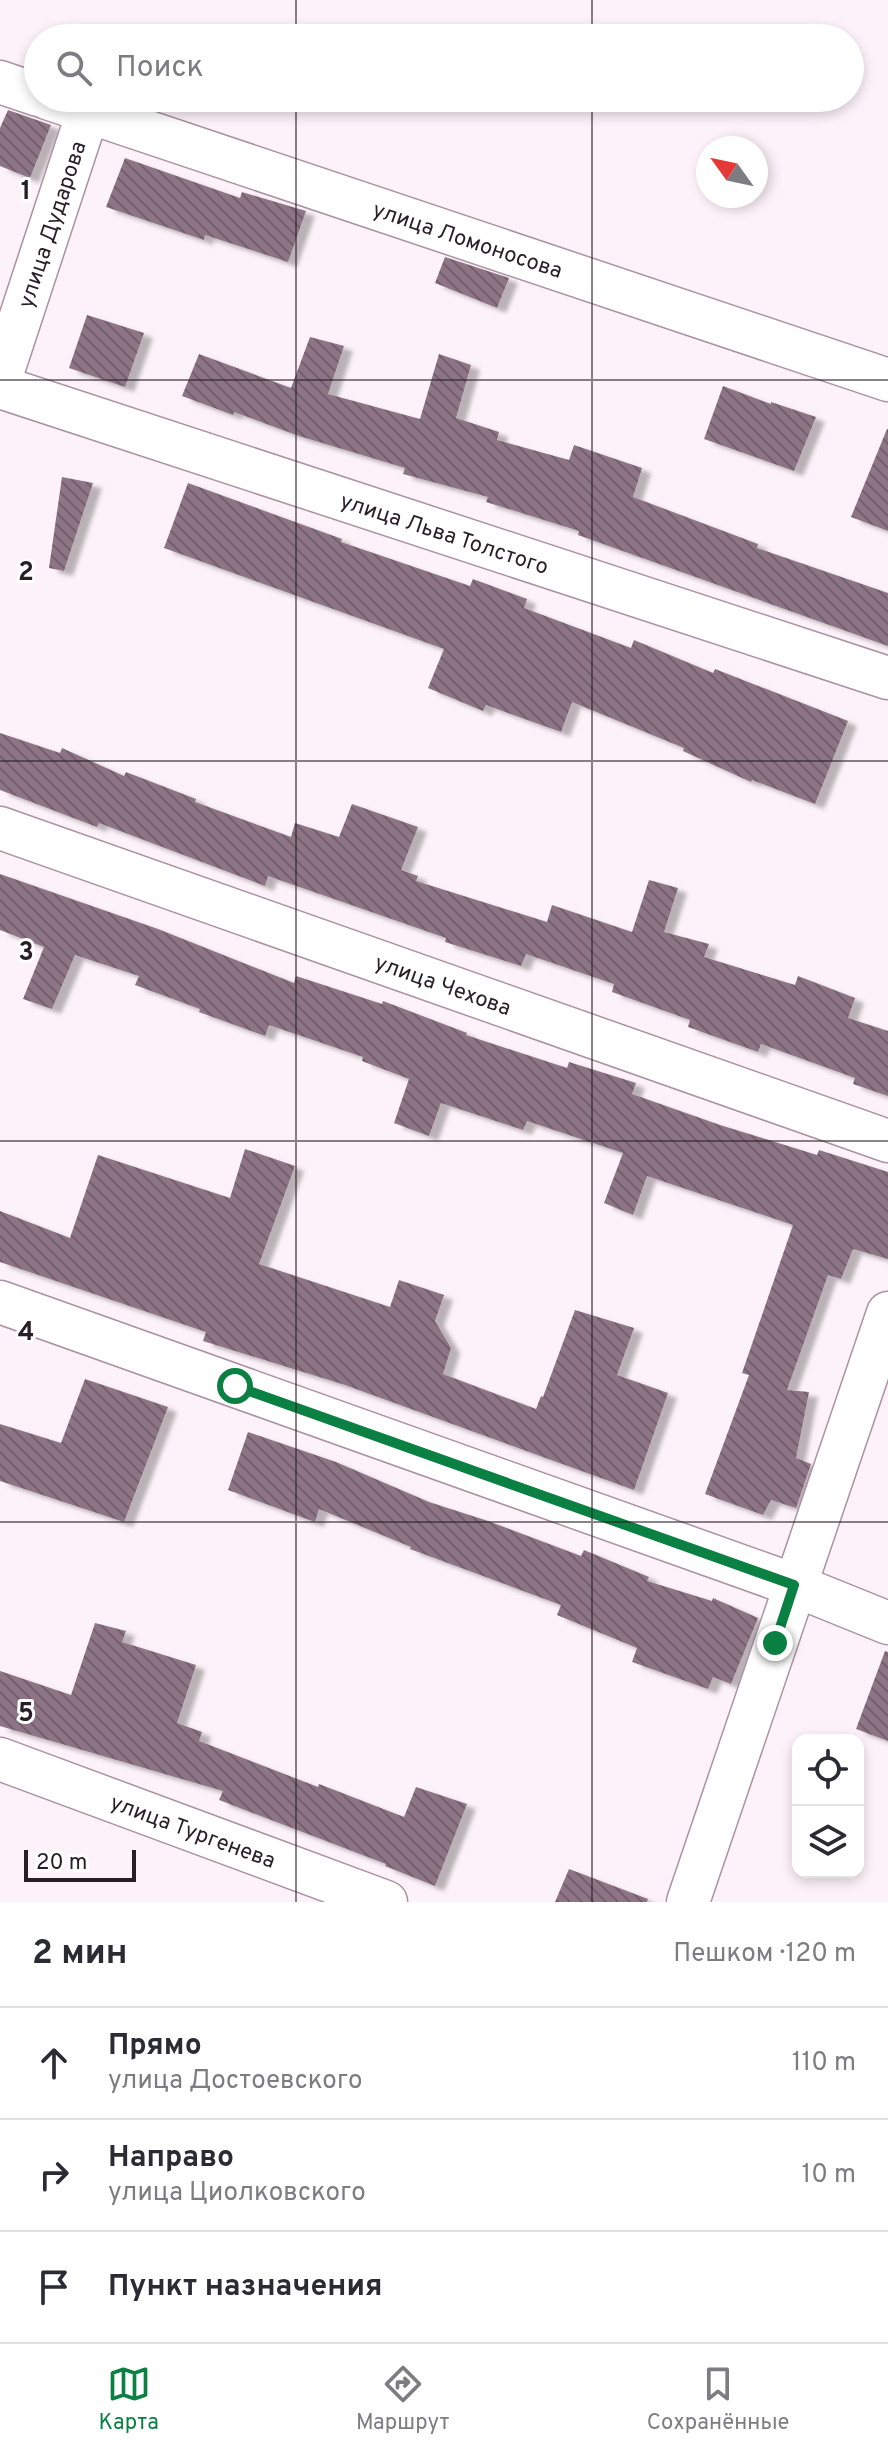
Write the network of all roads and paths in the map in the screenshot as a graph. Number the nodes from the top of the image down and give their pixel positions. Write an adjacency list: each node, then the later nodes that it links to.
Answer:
1 (0, 82): 2 (street)
2 (24, 90)
3 (88, 112): 4 (street, улица Дударова); 5 (street, улица Ломоносова)
4 (0, 380)
5 (888, 380)
6 (0, 387): 7 (street, улица Льва Толстого)
7 (888, 678)
8 (0, 828): 9 (street, улица Чехова)
9 (888, 1141)
10 (0, 1302): 12 (street)
11 (888, 1313): 12 (street)
12 (794, 1585): 13 (street); 16 (street)
13 (888, 1623)
14 (0, 1759): 15 (street, улица Тургенева)
15 (386, 1902)
16 (688, 1902)

